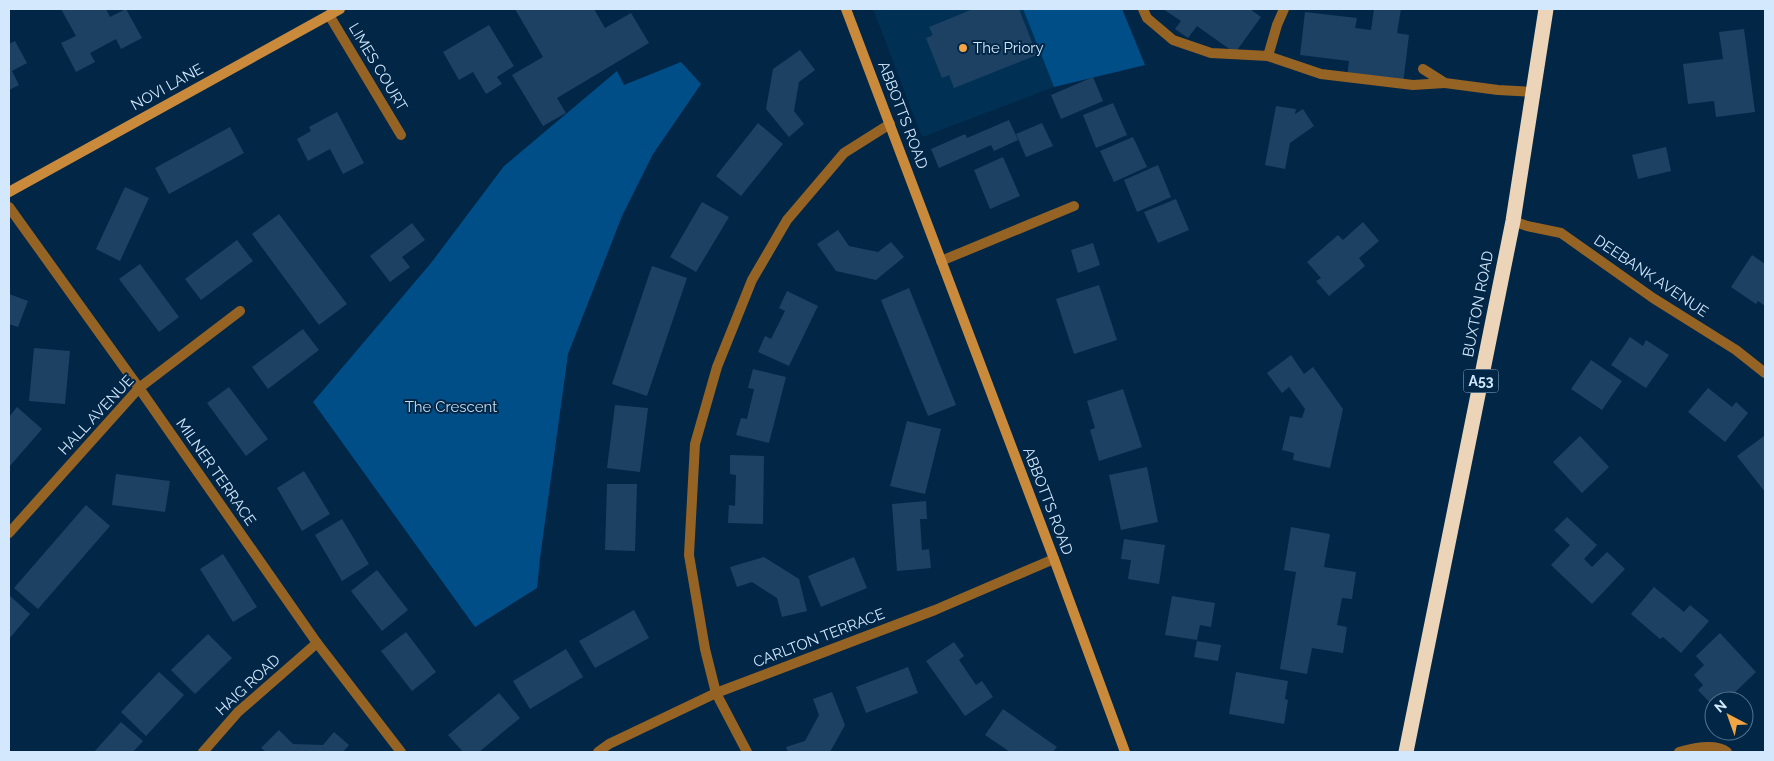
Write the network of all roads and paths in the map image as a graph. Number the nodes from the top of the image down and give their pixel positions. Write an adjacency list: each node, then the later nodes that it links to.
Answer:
1 (340, 9): 6 (street, NOVI LANE)
2 (846, 9): 11 (street, ABBOTTS ROAD)
3 (1143, 9): 7 (street)
4 (1284, 9): 7 (street)
5 (1546, 9): 10 (highway, BUXTON ROAD / A53)
6 (329, 15): 12 (street, LIMES COURT); 13 (street, NOVI LANE)
7 (1268, 56): 9 (street)
8 (1423, 69): 9 (street)
9 (1445, 83): 10 (street)
10 (1533, 92): 16 (highway, BUXTON ROAD / A53)
11 (890, 124): 17 (street, ABBOTTS ROAD); 24 (street)
12 (401, 135)
13 (9, 192)
14 (1074, 206): 17 (street)
15 (9, 207): 20 (street, MILNER TERRACE)
16 (1513, 221): 19 (street, DEEBANK AVENUE); 30 (highway, BUXTON ROAD / A53)
17 (942, 260): 22 (street, ABBOTTS ROAD)
18 (240, 311): 20 (street, HALL AVENUE)
19 (1765, 373)
20 (139, 388): 21 (street, HALL AVENUE); 23 (street, MILNER TERRACE)
21 (9, 533)
22 (1054, 559): 24 (street, CARLTON TERRACE); 29 (street, ABBOTTS ROAD)
23 (317, 643): 25 (street, HAIG ROAD); 26 (street, MILNER TERRACE)
24 (716, 693): 27 (street, CARLTON TERRACE); 28 (street)
25 (203, 752)
26 (401, 752)
27 (598, 752)
28 (747, 752)
29 (1125, 752)
30 (1406, 752)
31 (1679, 752): 32 (street)
32 (1727, 752)

